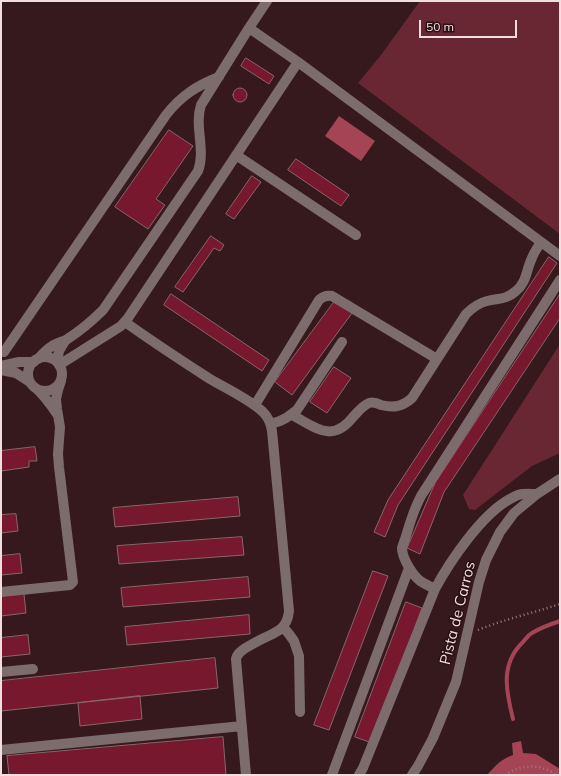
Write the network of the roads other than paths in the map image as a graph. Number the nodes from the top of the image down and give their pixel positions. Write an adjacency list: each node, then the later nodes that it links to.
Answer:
1 (267, 1): 2 (lane)
2 (249, 28): 3 (lane); 4 (lane)
3 (298, 62): 5 (lane); 7 (lane)
4 (219, 77): 11 (lane); 13 (lane)
5 (236, 155): 6 (lane); 10 (lane)
6 (356, 235)
7 (541, 242): 8 (lane); 14 (lane)
8 (560, 256)
9 (560, 280): 27 (lane)
10 (125, 322): 16 (lane); 21 (lane)
11 (65, 341): 15 (lane); 16 (lane)
12 (342, 342): 22 (lane)
13 (4, 352)
14 (437, 359): 21 (lane); 22 (lane)
15 (36, 361): 16 (lane); 17 (lane); 20 (lane)
16 (58, 363): 19 (lane)
17 (1, 366)
18 (1, 370): 20 (lane)
19 (61, 381): 20 (lane); 23 (lane)
20 (31, 384): 23 (lane)
21 (255, 405): 24 (lane)
22 (292, 414): 24 (lane)
23 (58, 418): 29 (lane)
24 (271, 424): 30 (lane)
25 (560, 479): 26 (lane, Pista de Carros)
26 (537, 494): 28 (lane); 39 (lane, Pista de Carros)
27 (409, 568): 28 (lane); 37 (lane)
28 (435, 589): 38 (lane)
29 (1, 592)
30 (283, 627): 33 (lane); 34 (lane)
31 (33, 669): 32 (lane)
32 (1, 672)
33 (300, 712)
34 (242, 726): 35 (lane); 36 (lane)
35 (1, 750)
36 (246, 775)
37 (332, 775)
38 (359, 775)
39 (412, 775)

